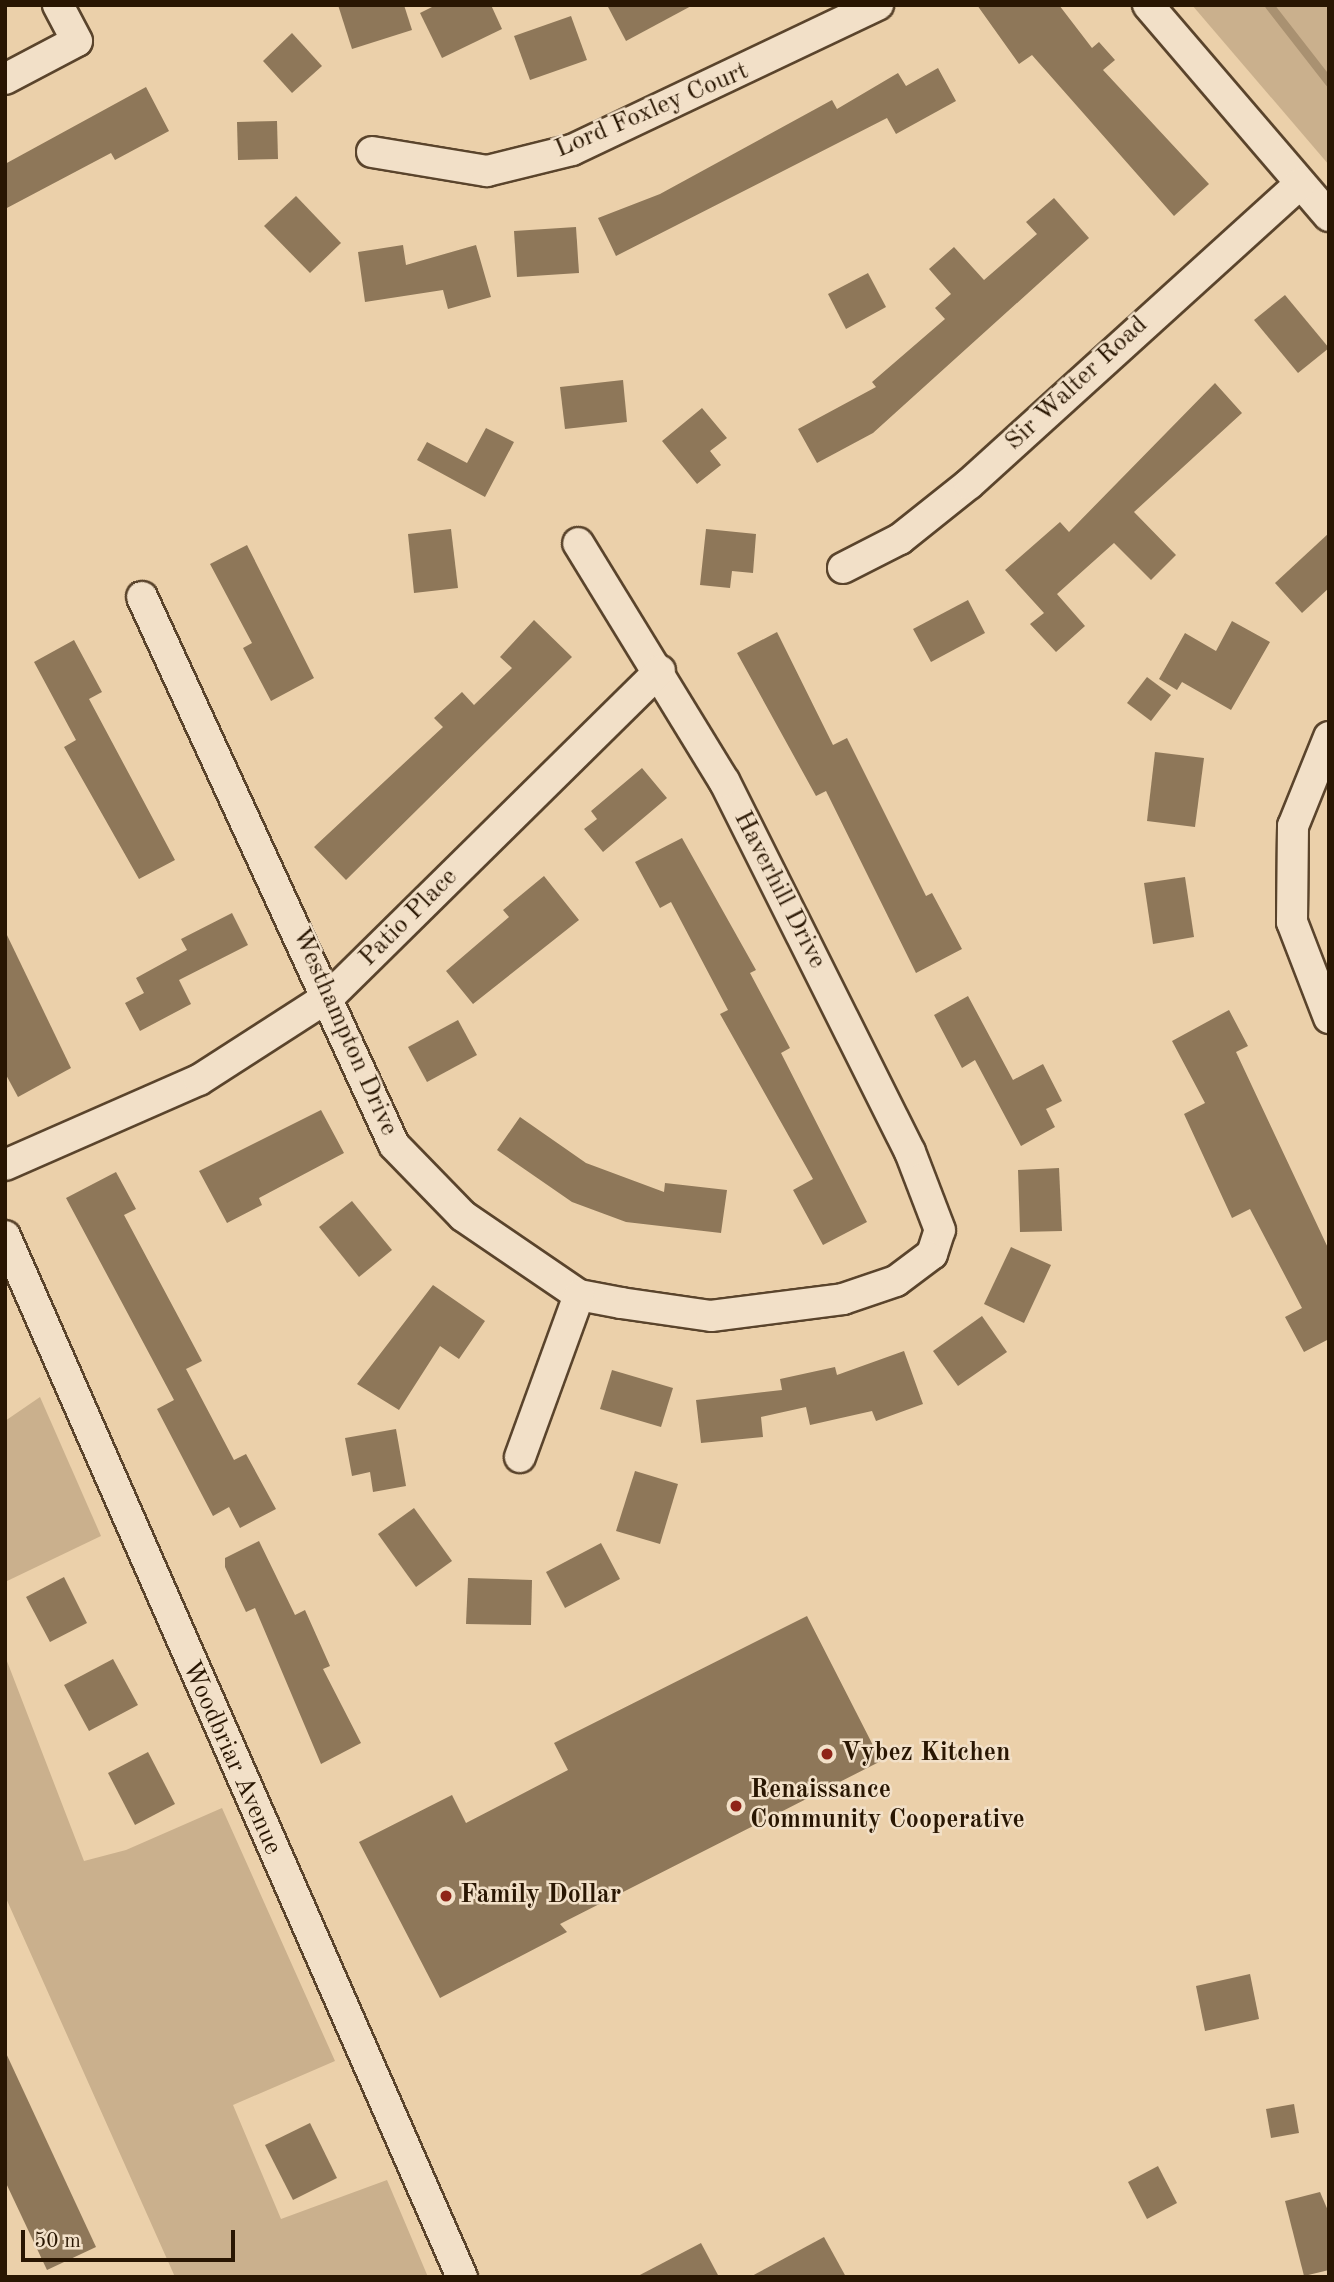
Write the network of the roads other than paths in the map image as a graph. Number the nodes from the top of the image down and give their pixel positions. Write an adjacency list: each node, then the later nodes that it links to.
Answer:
1 (58, 5): 4 (street)
2 (878, 5): 5 (street, Lord Foxley Court)
3 (1148, 5): 6 (street)
4 (5, 79)
5 (372, 152)
6 (1300, 184): 7 (street); 9 (street, Sir Walter Road)
7 (1329, 216)
8 (578, 543): 11 (street, Haverhill Drive)
9 (843, 568)
10 (142, 597): 13 (street, Westhampton Drive)
11 (660, 671): 13 (street, Patio Place); 17 (street, Haverhill Drive)
12 (1329, 737): 14 (street)
13 (331, 995): 15 (street, Patio Place); 18 (street, Westhampton Drive)
14 (1329, 1018)
15 (5, 1165)
16 (5, 1236): 20 (street, Woodbriar Avenue)
17 (932, 1254): 18 (street, Westhampton Drive)
18 (579, 1295): 19 (street)
19 (520, 1457)
20 (463, 2277)

